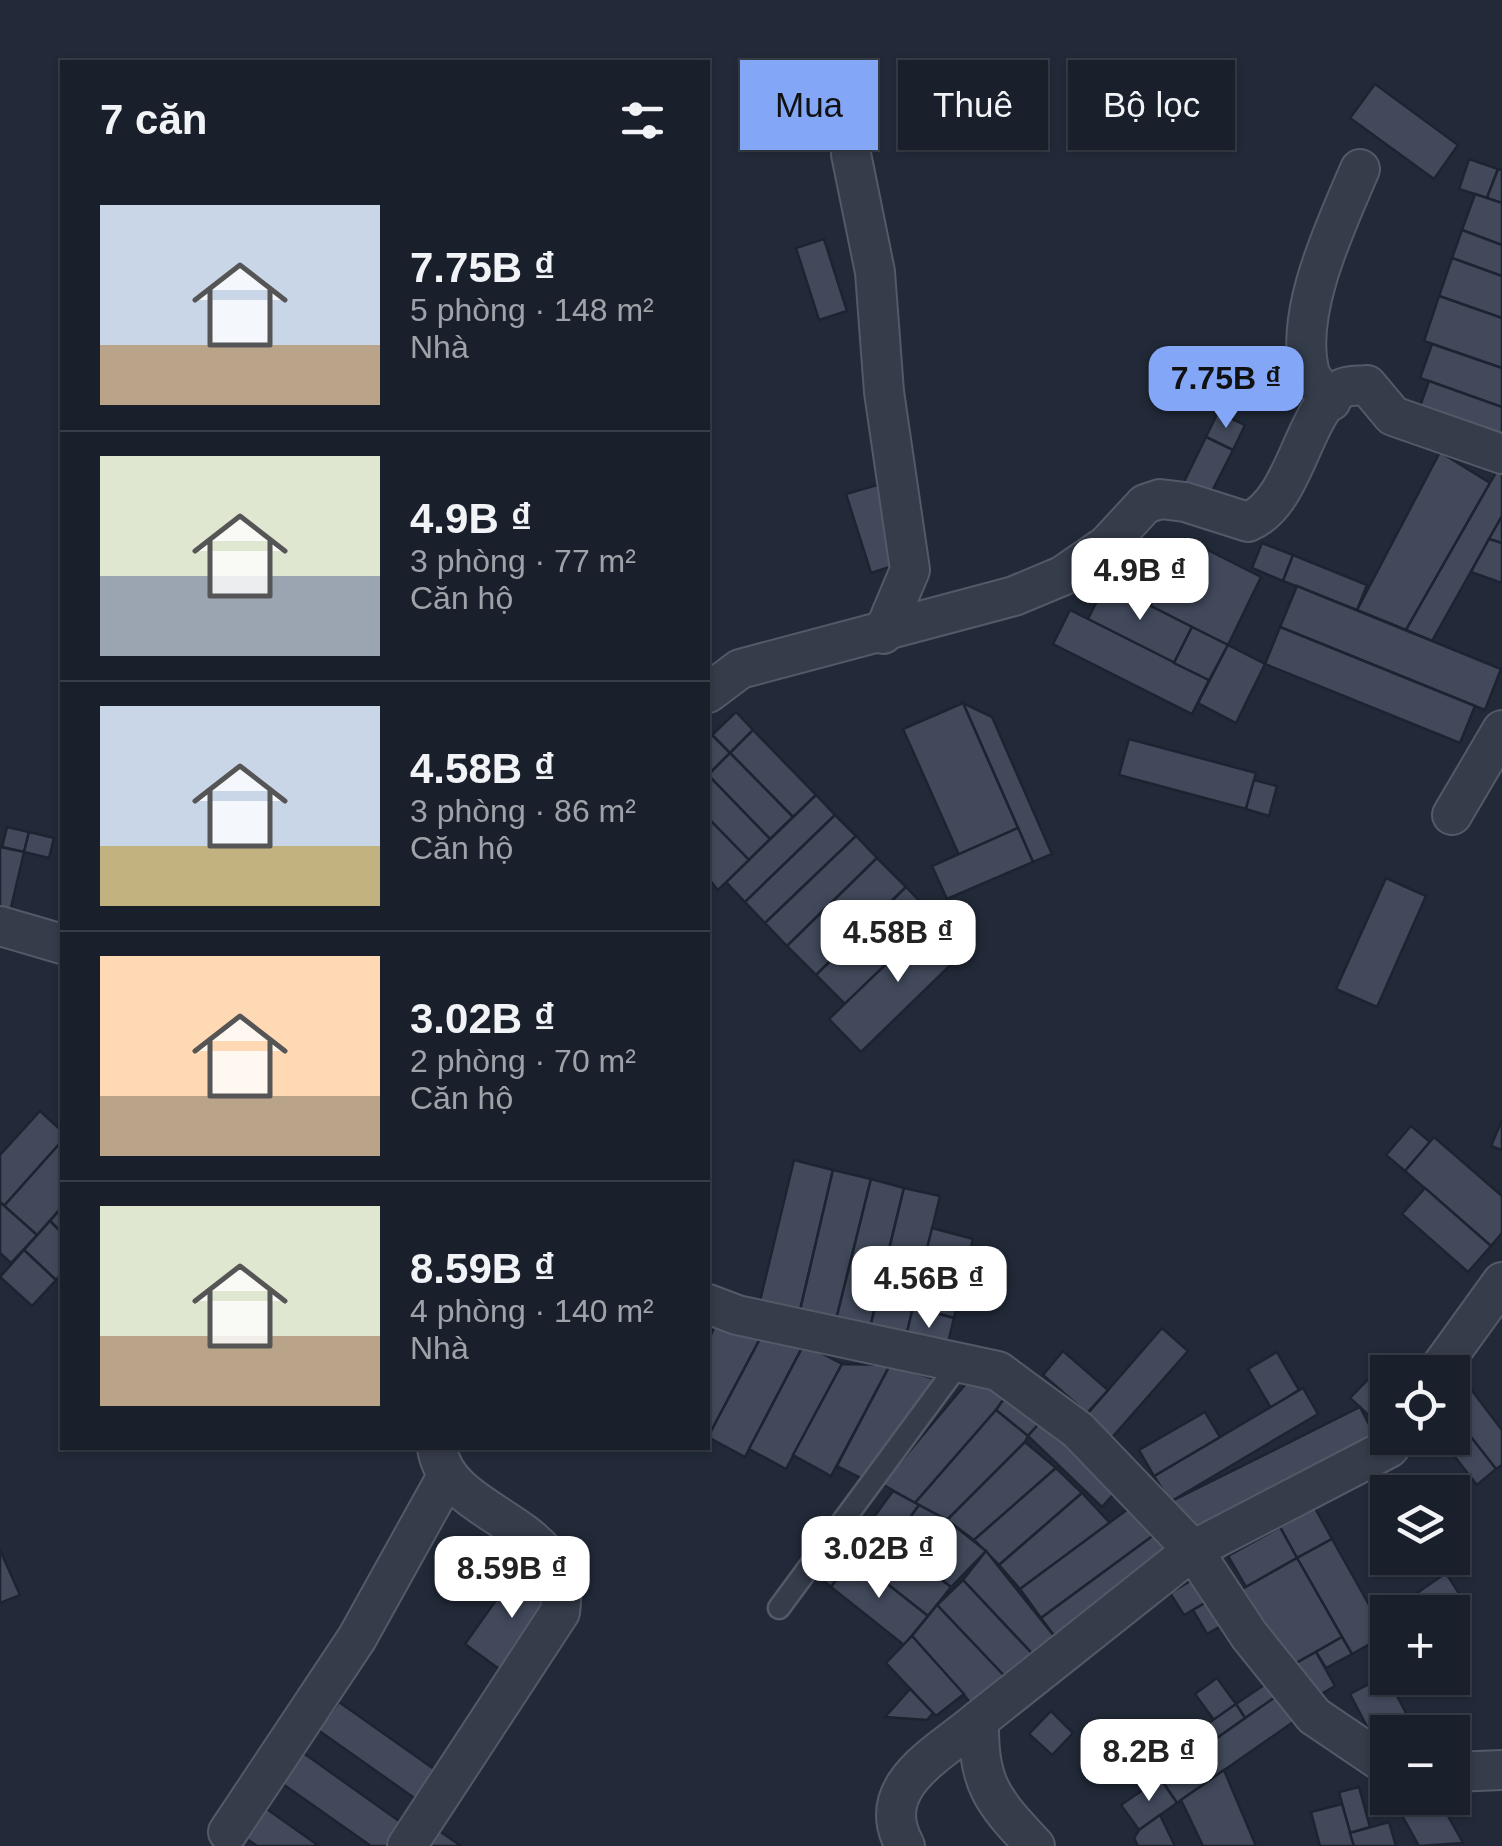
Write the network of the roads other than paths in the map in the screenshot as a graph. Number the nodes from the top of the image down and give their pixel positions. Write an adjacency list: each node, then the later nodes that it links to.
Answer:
1 (851, 154): 5 (street)
2 (1360, 169): 3 (street)
3 (1331, 401): 4 (street); 5 (street)
4 (1502, 454)
5 (883, 634): 6 (street)
6 (710, 690)
7 (1502, 730): 8 (street)
8 (1452, 815)
9 (0, 926): 10 (street)
10 (60, 943)
11 (1502, 1282): 13 (street)
12 (710, 1305): 14 (street)
13 (1449, 1355)
14 (958, 1365): 17 (street); 18 (lane)
15 (1376, 1455): 17 (street)
16 (442, 1462): 23 (street); 24 (street)
17 (1193, 1550): 19 (street); 20 (street)
18 (779, 1608)
19 (979, 1720): 25 (street); 26 (street)
20 (1370, 1754)
21 (1502, 1770): 22 (street)
22 (1470, 1771)
23 (228, 1832)
24 (407, 1846)
25 (906, 1846)
26 (1035, 1846)

